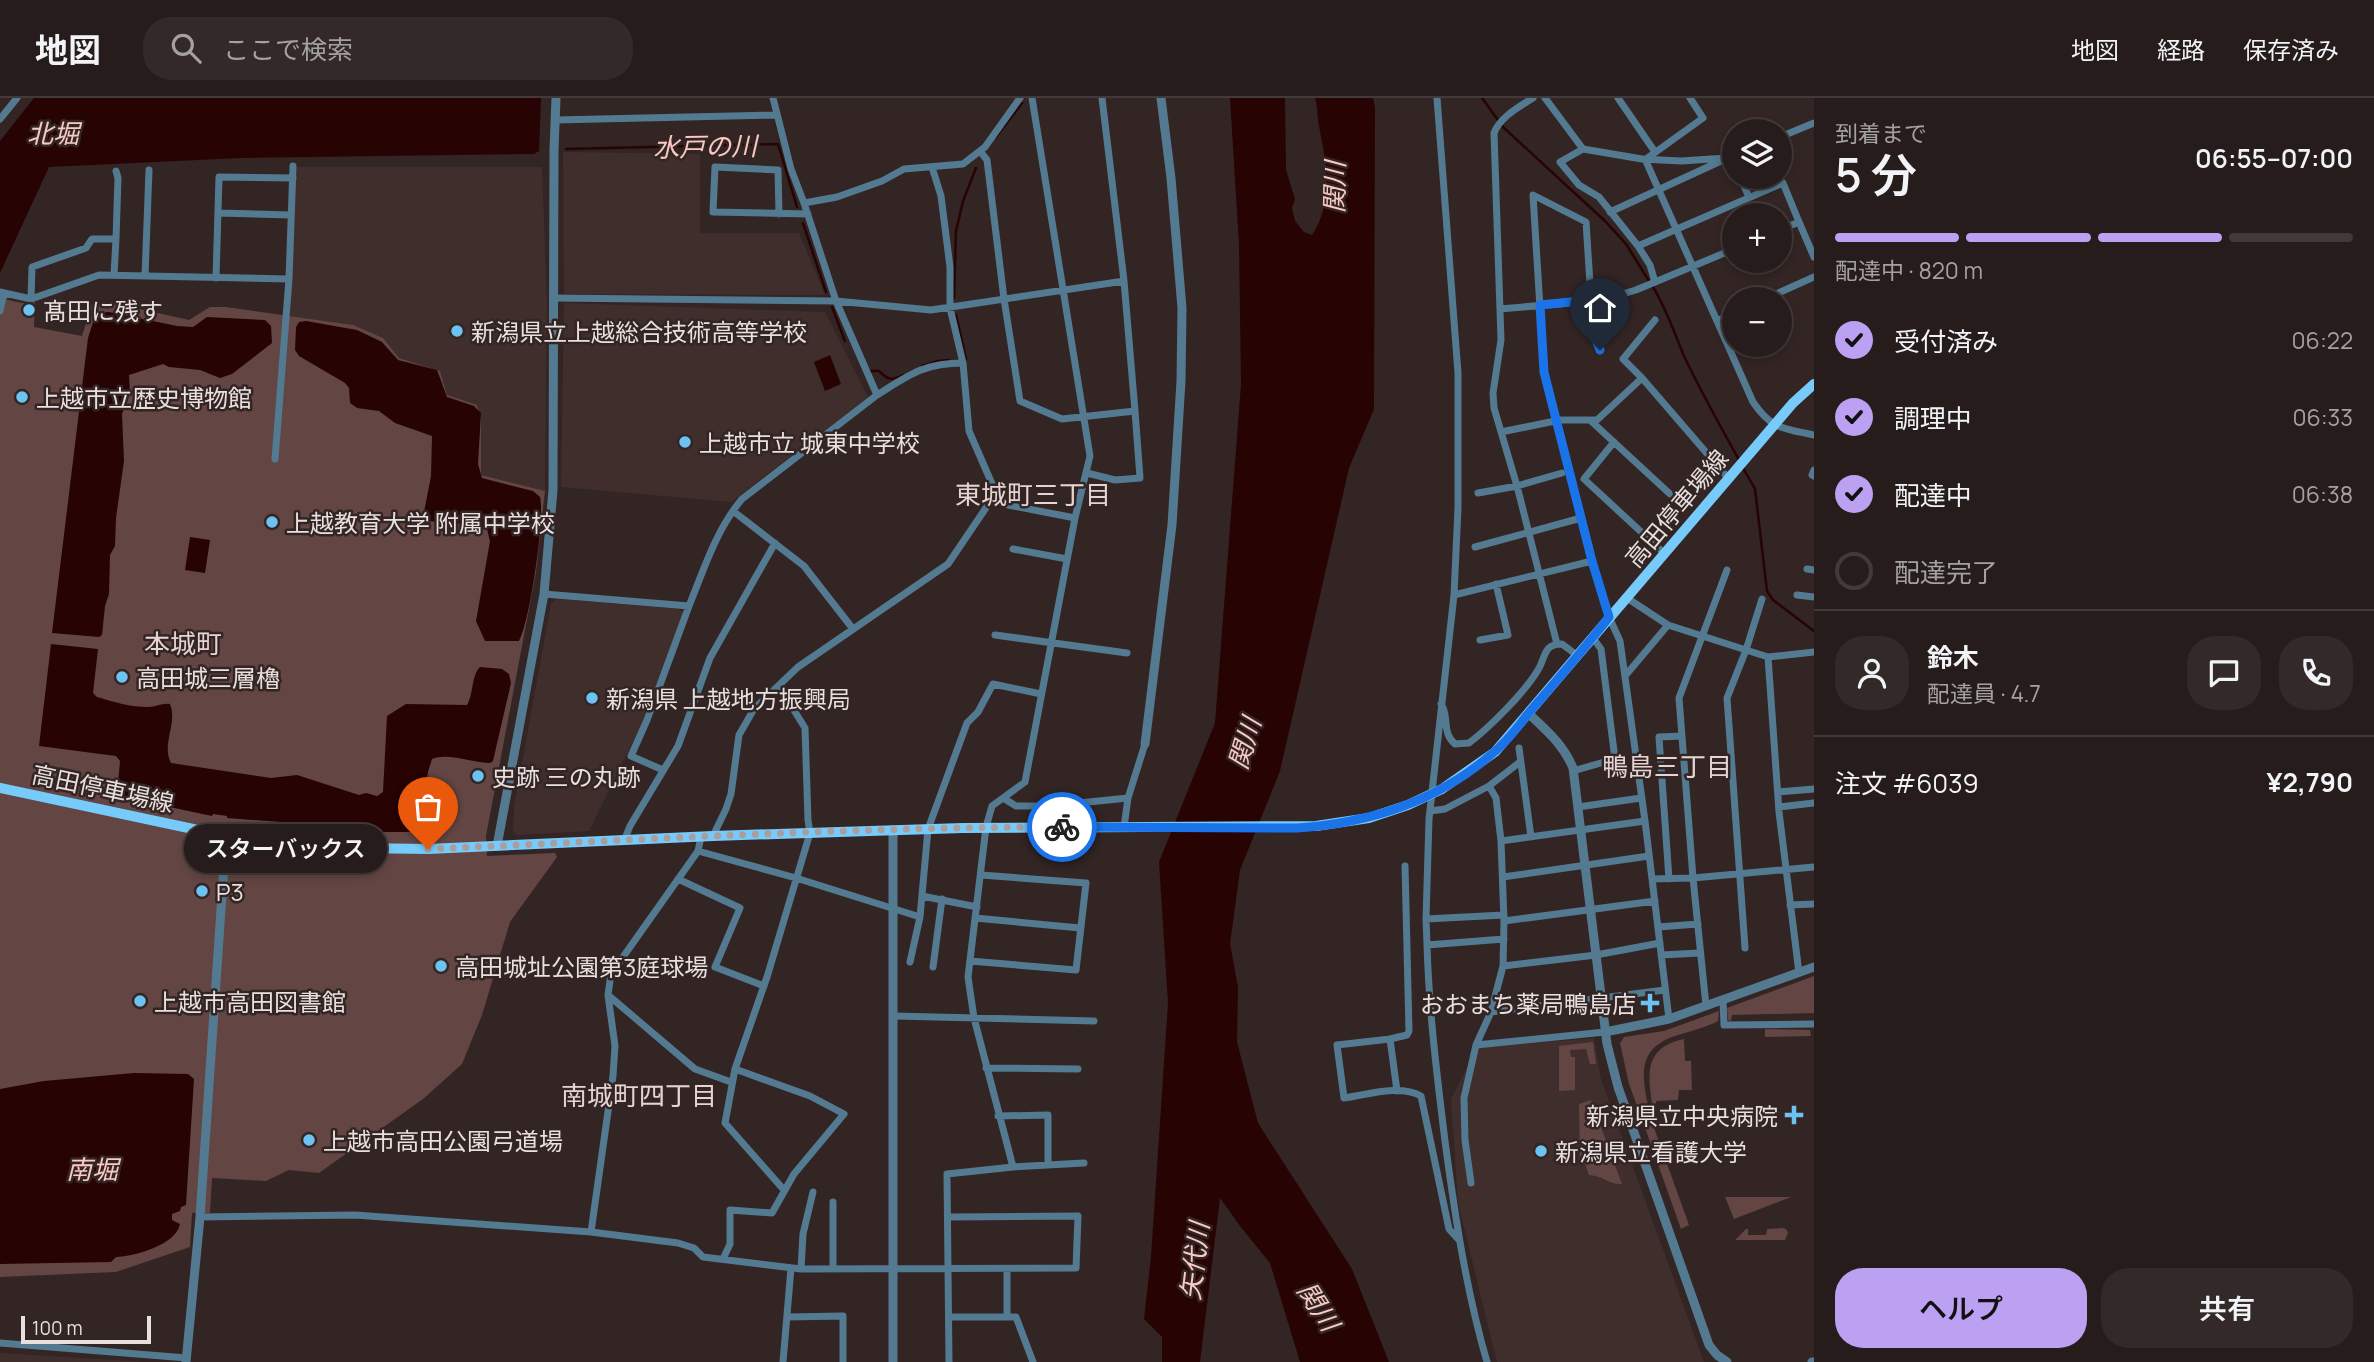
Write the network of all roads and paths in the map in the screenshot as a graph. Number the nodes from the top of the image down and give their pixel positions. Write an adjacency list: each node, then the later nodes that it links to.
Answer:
1 (17, 98): 14 (street)
2 (556, 98): 15 (street)
3 (773, 98): 13 (street)
4 (1020, 98): 19 (street)
5 (1032, 98): 54 (street)
6 (1102, 98): 51 (street)
7 (1161, 98): 131 (street)
8 (1437, 98): 105 (street)
9 (1533, 98): 63 (street)
10 (1545, 98): 18 (street)
11 (1618, 98): 20 (street)
12 (1690, 98): 20 (street)
13 (777, 116): 15 (street); 32 (street)
14 (0, 119)
15 (555, 120): 56 (street)
16 (1814, 122): 17 (street)
17 (1792, 131)
18 (1583, 149): 21 (street); 33 (street)
19 (980, 150): 25 (street); 58 (street)
20 (1655, 152): 21 (street)
21 (1645, 159): 22 (street); 29 (street)
22 (1722, 159)
23 (1722, 162): 29 (street)
24 (293, 166): 28 (street)
25 (932, 167): 32 (street); 62 (street)
26 (149, 170): 47 (street)
27 (116, 171): 41 (street)
28 (293, 178): 34 (street); 36 (street)
29 (1659, 189): 33 (street); 40 (street)
30 (1745, 189): 31 (street)
31 (1749, 197): 38 (street); 40 (street)
32 (804, 203): 37 (street)
33 (1610, 212): 42 (street)
34 (218, 214): 36 (street); 49 (street)
35 (779, 214): 35 (street); 37 (street)
36 (291, 215): 50 (street)
37 (808, 215): 60 (street)
38 (1800, 222): 39 (street); 44 (street)
39 (1792, 225)
40 (1677, 228): 42 (street); 45 (street)
41 (116, 239): 46 (street); 57 (street)
42 (1638, 246): 52 (street)
43 (1722, 254): 45 (street)
44 (1814, 257)
45 (1692, 267): 52 (street); 67 (street)
46 (114, 275): 47 (street); 57 (street)
47 (145, 276): 49 (street)
48 (1814, 277): 53 (street)
49 (216, 278): 50 (street)
50 (289, 279): 81 (street)
51 (1124, 281): 54 (street); 73 (street)
52 (1655, 282): 59 (street)
53 (1792, 287)
54 (1064, 290): 58 (street); 74 (street)
55 (2, 292): 57 (street); 64 (street)
56 (553, 298): 60 (street); 104 (street)
57 (31, 299)
58 (1004, 299): 62 (street); 74 (street)
59 (1590, 300): 61 (street); 61 (street); 68 (street)
60 (836, 301): 62 (street); 72 (street)
61 (1540, 305): 63 (street); 76 (street)
62 (950, 308): 69 (street)
63 (1500, 309): 78 (street)
64 (0, 311)
65 (1722, 319): 67 (street)
66 (1655, 320): 70 (street)
67 (1717, 321): 77 (street)
68 (1600, 350)
69 (963, 363): 72 (street); 88 (street)
70 (1642, 377): 75 (street); 86 (street)
71 (1814, 384): 77 (main road, 高田停車場線)
72 (877, 395): 91 (street)
73 (1135, 411): 74 (street); 83 (street)
74 (1083, 418): 83 (street)
75 (1590, 420): 76 (street); 80 (street)
76 (1556, 421): 78 (street); 93 (street)
77 (1774, 426): 79 (street); 86 (main road, 高田停車場線)
78 (1502, 432): 87 (street)
79 (1814, 435)
80 (1614, 442): 90 (street); 98 (street)
81 (275, 459)
82 (1814, 470): 85 (street)
83 (1087, 472): 92 (street)
84 (1562, 473): 87 (street)
85 (1814, 476)
86 (1729, 479): 98 (main road, 高田停車場線)
87 (1517, 486): 89 (street); 94 (street)
88 (996, 493): 92 (street); 113 (street)
89 (1478, 493)
90 (1670, 494)
91 (733, 511): 95 (street); 110 (street)
92 (1075, 518): 99 (street)
93 (1581, 518): 94 (street); 100 (street)
94 (1528, 532): 96 (street); 102 (street)
95 (775, 543): 113 (street); 134 (street)
96 (1475, 547)
97 (1013, 549): 99 (street)
98 (1665, 554): 108 (main road, 高田停車場線)
99 (1067, 559): 118 (street)
100 (1592, 561): 102 (street); 111 (street)
101 (1727, 570): 115 (street)
102 (1538, 573): 103 (street); 119 (street)
103 (1496, 584): 105 (street); 117 (street)
104 (544, 594): 110 (street); 161 (street)
105 (1454, 595): 128 (street)
106 (1797, 595): 107 (street)
107 (1814, 597)
108 (1627, 598): 111 (main road, 高田停車場線); 112 (street)
109 (1762, 599): 120 (street)
110 (689, 606): 134 (street)
111 (1609, 617): 116 (main road, 高田停車場線); 125 (street)
112 (1668, 625): 115 (street); 125 (street)
113 (853, 629): 126 (street)
114 (995, 635): 118 (street)
115 (1703, 637): 120 (street); 130 (street)
116 (1593, 638): 123 (main road, 高田停車場線); 135 (street)
117 (1480, 640)
118 (1051, 642): 122 (street); 127 (street)
119 (1557, 643): 123 (street); 128 (street)
120 (1746, 650): 124 (street); 168 (street)
121 (1814, 652): 124 (street)
122 (1127, 653)
123 (1578, 656): 129 (main road, 高田停車場線)
124 (1768, 657): 139 (street)
125 (1625, 676): 143 (street)
126 (779, 686): 154 (street); 156 (street)
127 (1041, 694): 142 (street); 151 (street)
128 (1440, 703): 140 (street)
129 (1528, 713): 135 (street); 140 (main road, 高田停車場線)
130 (1682, 736): 172 (street); 174 (street)
131 (1145, 744): 141 (street)
132 (1519, 748): 133 (street)
133 (1520, 762): 136 (street); 158 (street)
134 (663, 770): 159 (street)
135 (1573, 771): 145 (street)
136 (1489, 786): 147 (street); 160 (street)
137 (0, 788): 155 (main road, 高田停車場線)
138 (1814, 789): 139 (street)
139 (1778, 792): 146 (street)
140 (1428, 796): 147 (street); 150 (main road, 高田停車場線)
141 (1128, 798): 142 (street); 150 (street)
142 (1003, 799): 149 (street)
143 (1641, 799): 145 (street); 148 (street)
144 (1814, 803): 146 (street)
145 (1578, 807): 153 (street)
146 (1779, 807): 167 (street)
147 (1430, 811): 187 (street)
148 (1645, 821): 153 (street); 163 (street)
149 (986, 827): 150 (main road, 高田停車場線); 151 (main road, 高田停車場線); 169 (street)
150 (1129, 827)
151 (928, 829): 152 (main road, 高田停車場線); 176 (street)
152 (893, 831): 154 (main road, 高田停車場線); 182 (street)
153 (1580, 831): 158 (street); 164 (street)
154 (810, 833): 156 (main road, 高田停車場線); 171 (street)
155 (226, 836): 161 (main road, 高田停車場線); 232 (street)
156 (713, 836): 157 (main road, 高田停車場線)
157 (701, 837): 159 (main road, 高田停車場線); 162 (street)
158 (1531, 837): 160 (street)
159 (624, 841): 161 (main road, 高田停車場線)
160 (1500, 841): 170 (street)
161 (497, 846)
162 (698, 852): 171 (street); 175 (street)
163 (1649, 856): 164 (street); 173 (street)
164 (1585, 865): 170 (street); 183 (street)
165 (1405, 866): 217 (street)
166 (1814, 867): 167 (street)
167 (1786, 870): 168 (street); 180 (street)
168 (1739, 874): 172 (street); 194 (street)
169 (981, 875): 181 (street); 190 (street)
170 (1503, 877): 186 (street)
171 (796, 878): 182 (street); 204 (street)
172 (1693, 878): 174 (street); 188 (street)
173 (1652, 879): 174 (street); 178 (street)
174 (1669, 879)
175 (678, 880): 204 (street); 206 (street)
176 (922, 896): 177 (street); 184 (street)
177 (942, 900): 181 (street); 201 (street)
178 (1655, 901): 183 (street); 189 (street)
179 (1814, 904): 180 (street)
180 (1790, 905): 203 (street)
181 (976, 907): 185 (street)
182 (895, 909): 184 (street); 211 (street)
183 (1590, 910): 186 (street); 196 (street)
184 (920, 917): 199 (street)
185 (975, 918): 190 (street); 198 (street)
186 (1504, 918): 187 (street); 191 (street)
187 (1426, 919): 193 (street)
188 (1698, 924): 189 (street); 195 (street)
189 (1658, 926): 192 (street)
190 (1080, 928): 198 (street)
191 (1504, 939): 193 (street); 200 (street)
192 (1660, 943): 196 (street); 197 (street)
193 (1427, 944): 235 (street)
194 (1745, 948)
195 (1700, 953): 197 (street); 209 (street)
196 (1596, 955): 200 (street); 207 (street)
197 (1661, 955): 205 (street)
198 (970, 961): 212 (street)
199 (910, 962)
200 (1503, 966): 210 (street)
201 (933, 967)
202 (1814, 967): 203 (street)
203 (1799, 973): 208 (street)
204 (764, 986): 220 (street)
205 (1665, 990): 207 (street); 213 (street)
206 (608, 995): 222 (street); 234 (street)
207 (1602, 999): 210 (street); 216 (street)
208 (1723, 1000): 209 (street); 215 (street)
209 (1706, 1006): 213 (street)
210 (1491, 1012): 218 (street)
211 (894, 1016): 212 (street); 238 (street)
212 (974, 1018): 214 (street); 219 (street)
213 (1669, 1019): 216 (street)
214 (1094, 1021)
215 (1814, 1024)
216 (1605, 1032): 218 (street); 254 (street)
217 (1390, 1039): 223 (street); 223 (street)
218 (1476, 1045): 228 (street)
219 (986, 1068): 221 (street); 224 (street)
220 (735, 1069): 222 (street); 229 (street)
221 (1078, 1069)
222 (731, 1082): 229 (street)
223 (1397, 1091): 235 (street)
224 (998, 1116): 226 (street); 227 (street)
225 (1084, 1163): 226 (street)
226 (1048, 1165): 227 (street)
227 (1013, 1167): 233 (street)
228 (1471, 1183)
229 (784, 1190): 236 (street)
230 (813, 1192): 239 (street)
231 (833, 1202): 240 (street)
232 (200, 1217): 234 (street); 247 (street)
233 (948, 1217): 241 (street); 242 (street)
234 (591, 1231): 236 (street)
235 (1458, 1239): 253 (street)
236 (723, 1259): 237 (street)
237 (791, 1268): 239 (street); 243 (street)
238 (895, 1268): 240 (street); 241 (street); 250 (street)
239 (801, 1269): 240 (street)
240 (833, 1269)
241 (948, 1269): 242 (street); 244 (street)
242 (1007, 1269): 245 (street)
243 (787, 1317): 248 (street); 249 (street)
244 (949, 1317): 245 (street); 251 (street)
245 (1007, 1317): 252 (street)
246 (0, 1343): 247 (street)
247 (186, 1360)
248 (783, 1362)
249 (844, 1362)
250 (894, 1362)
251 (948, 1362)
252 (1033, 1362)
253 (1487, 1362)
254 (1727, 1362)

